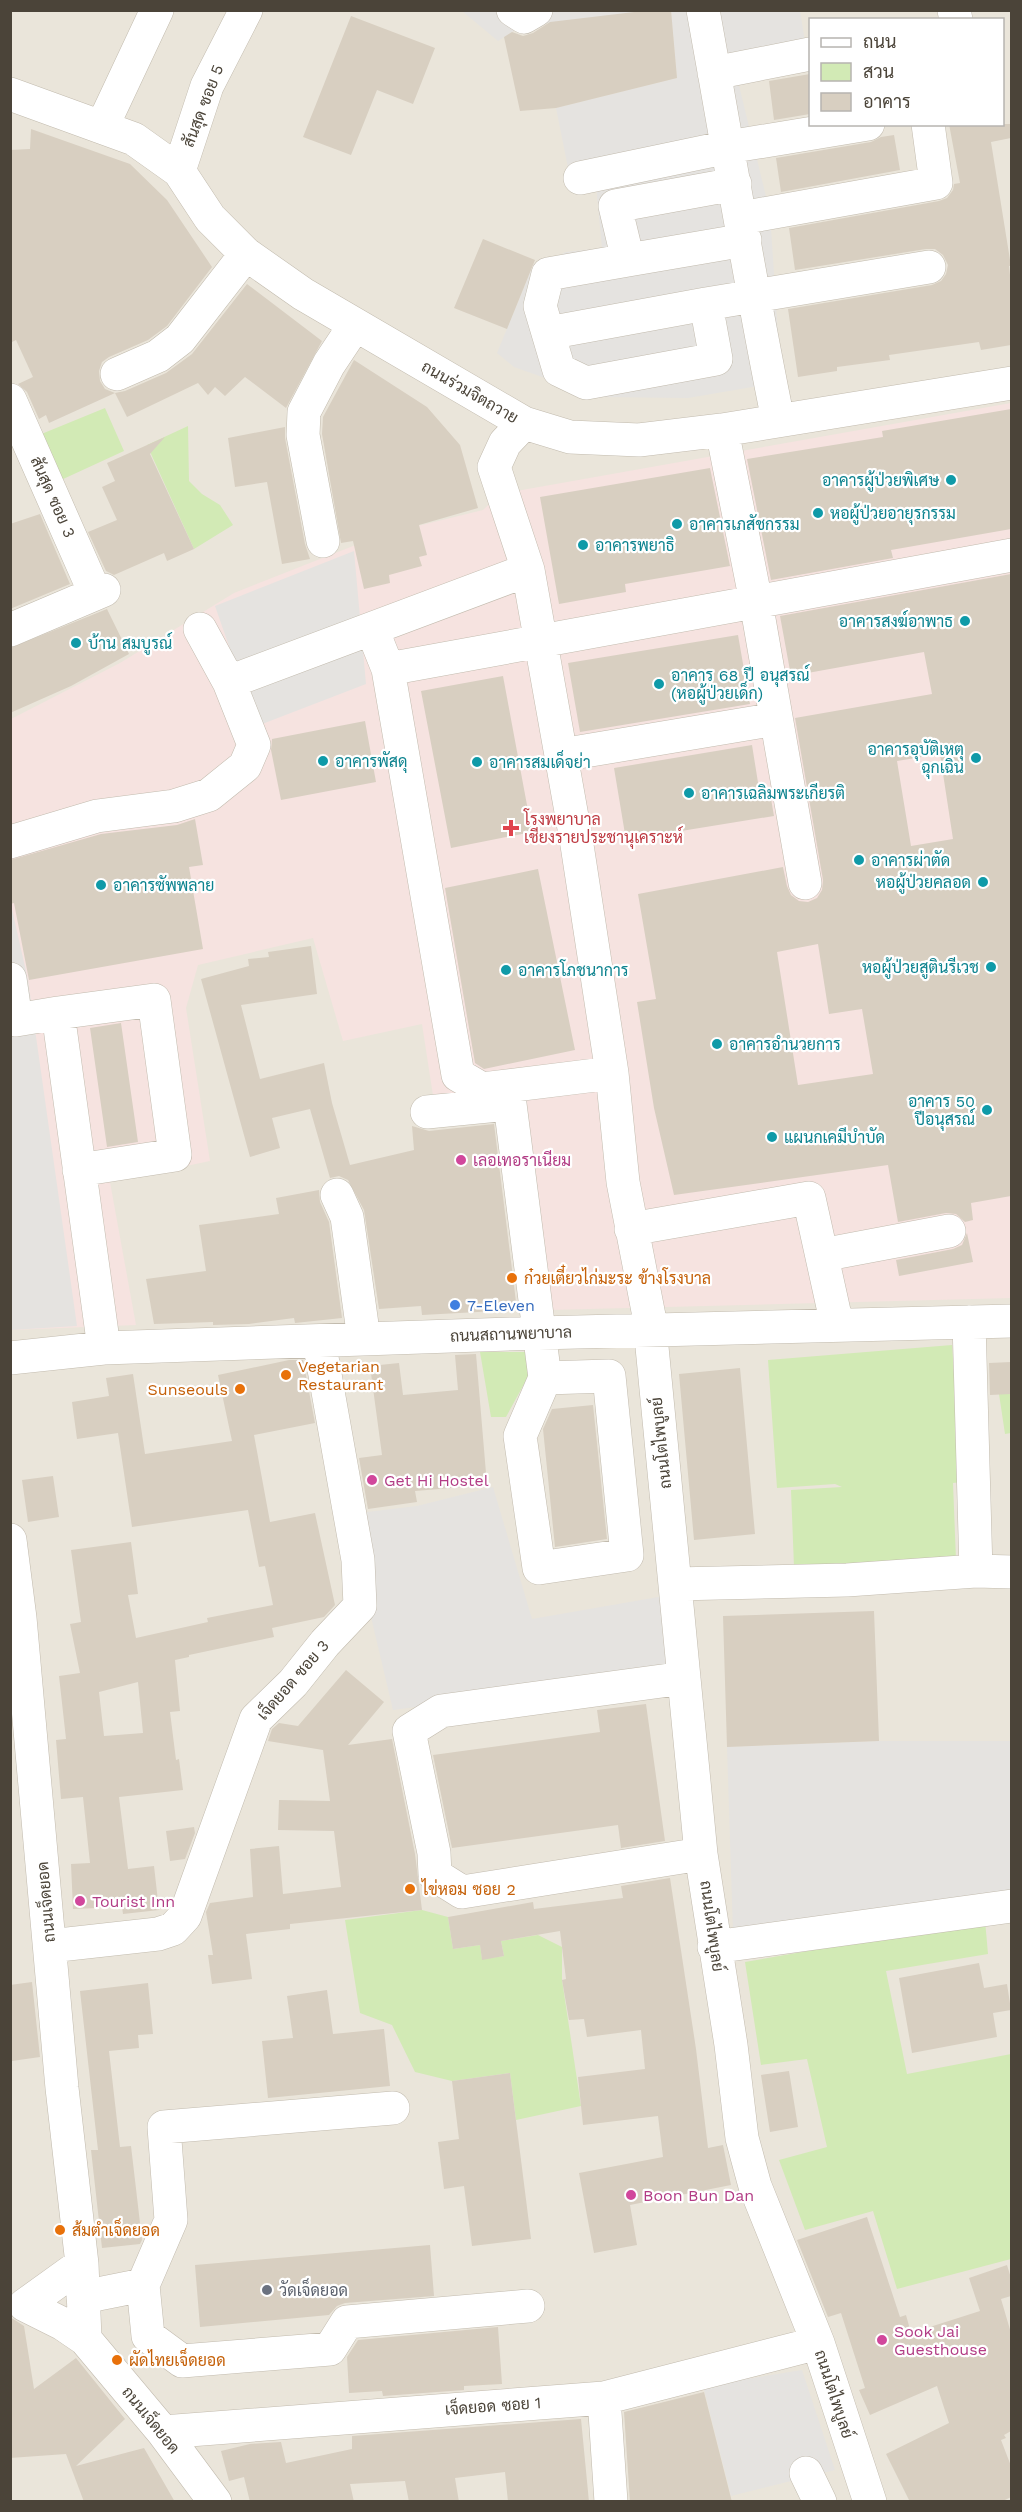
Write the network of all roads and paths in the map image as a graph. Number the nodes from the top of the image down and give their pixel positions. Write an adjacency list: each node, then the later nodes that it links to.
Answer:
1 (157, 10): 11 (street)
2 (246, 10): 13 (street, สันสุด ซอย 5)
3 (513, 10): 4 (street)
4 (536, 10)
5 (703, 10): 7 (street)
6 (809, 54): 7 (street)
7 (714, 73): 12 (street)
8 (10, 94): 11 (street, ถนนร่วมจิตถวาย)
9 (856, 126): 12 (street)
10 (928, 126): 16 (street)
11 (102, 127): 13 (street, ถนนร่วมจิตถวาย)
12 (728, 147): 14 (street); 15 (street)
13 (179, 171): 17 (street, ถนนร่วมจิตถวาย)
14 (579, 178)
15 (735, 184): 16 (street); 18 (street)
16 (743, 229): 18 (street); 20 (street)
17 (246, 254): 22 (street, ถนนร่วมจิตถวาย); 24 (street)
18 (628, 261): 23 (street)
19 (929, 267): 20 (street)
20 (753, 296): 21 (street); 27 (street)
21 (706, 304): 23 (street); 23 (street)
22 (355, 325): 28 (street, ถนนร่วมจิตถวาย); 31 (street)
23 (548, 333)
24 (117, 374)
25 (1011, 383): 27 (street, ถนนร่วมจิตถวาย)
26 (10, 400): 30 (street, สันสุด ซอย 3)
27 (778, 420): 29 (street, ถนนร่วมจิตถวาย)
28 (524, 423): 29 (street, ถนนร่วมจิตถวาย); 33 (street, ถนนโตไพบูลย์)
29 (722, 430): 34 (street)
30 (22, 459): 37 (street, สันสุด ซอย 3)
31 (323, 541)
32 (1011, 555): 34 (street)
33 (528, 570): 36 (street); 38 (street, ถนนโตไพบูลย์)
34 (756, 602): 38 (street); 41 (street)
35 (200, 629): 40 (street)
36 (372, 629): 39 (street); 40 (street)
37 (10, 630)
38 (541, 641): 39 (street); 42 (street, ถนนโตไพบูลย์)
39 (388, 669): 47 (street)
40 (229, 682): 43 (street)
41 (776, 718): 42 (street); 44 (street)
42 (561, 755): 47 (street, ถนนโตไพบูลย์)
43 (10, 842)
44 (805, 883)
45 (10, 979): 46 (street)
46 (58, 1013): 49 (street); 49 (street)
47 (612, 1073): 51 (street, ถนนโตไพบูลย์)
48 (426, 1112): 58 (street)
49 (79, 1170): 61 (street)
50 (337, 1195): 59 (street)
51 (631, 1229): 53 (street); 57 (street, ถนนโตไพบูลย์)
52 (949, 1231): 53 (street)
53 (822, 1255): 56 (street)
54 (1011, 1321): 55 (street, ถนนสถานพยาบาล)
55 (969, 1322): 56 (street, ถนนสถานพยาบาล); 65 (street)
56 (837, 1325): 57 (street, ถนนสถานพยาบาล)
57 (650, 1330): 58 (street, ถนนสถานพยาบาล); 67 (street, ถนนโตไพบูลย์)
58 (538, 1333): 59 (street, ถนนสถานพยาบาล); 63 (street)
59 (363, 1339): 60 (street, ถนนสถานพยาบาล)
60 (319, 1341): 61 (street, ถนนสถานพยาบาล); 72 (street, เจ็ดยอด ซอย 3)
61 (104, 1348): 62 (street, ถนนสถานพยาบาล)
62 (10, 1358)
63 (545, 1378): 63 (street)
64 (10, 1540): 68 (street, ถนนเจ็ดยอด)
65 (976, 1571): 66 (street); 67 (street)
66 (1011, 1572)
67 (675, 1584): 69 (street, ถนนโตไพบูลย์)
68 (15, 1618): 72 (street, ถนนเจ็ดยอด)
69 (684, 1678): 70 (street, ถนนโตไพบูลย์); 70 (street)
70 (701, 1854): 73 (street, ถนนโตไพบูลย์)
71 (1011, 1906): 73 (street)
72 (50, 1946): 75 (street, ถนนเจ็ดยอด)
73 (714, 1947): 81 (street, ถนนโตไพบูลย์)
74 (393, 2108): 76 (street)
75 (82, 2264): 77 (street, ถนนเจ็ดยอด); 78 (street, ถนนเจ็ดยอด)
76 (143, 2285): 77 (street); 79 (street)
77 (83, 2297): 80 (street, ถนนเจ็ดยอด)
78 (18, 2306): 80 (street, ถนนเจ็ดยอด)
79 (528, 2306)
80 (85, 2339): 83 (street, ถนนเจ็ดยอด)
81 (818, 2343): 82 (street, เจ็ดยอด ซอย 1); 88 (street, ถนนโตไพบูลย์)
82 (604, 2398): 83 (street, เจ็ดยอด ซอย 1); 86 (street)
83 (163, 2432): 85 (street, ถนนเจ็ดยอด)
84 (806, 2473): 87 (street)
85 (216, 2502)
86 (611, 2502)
87 (820, 2502)
88 (870, 2502)

